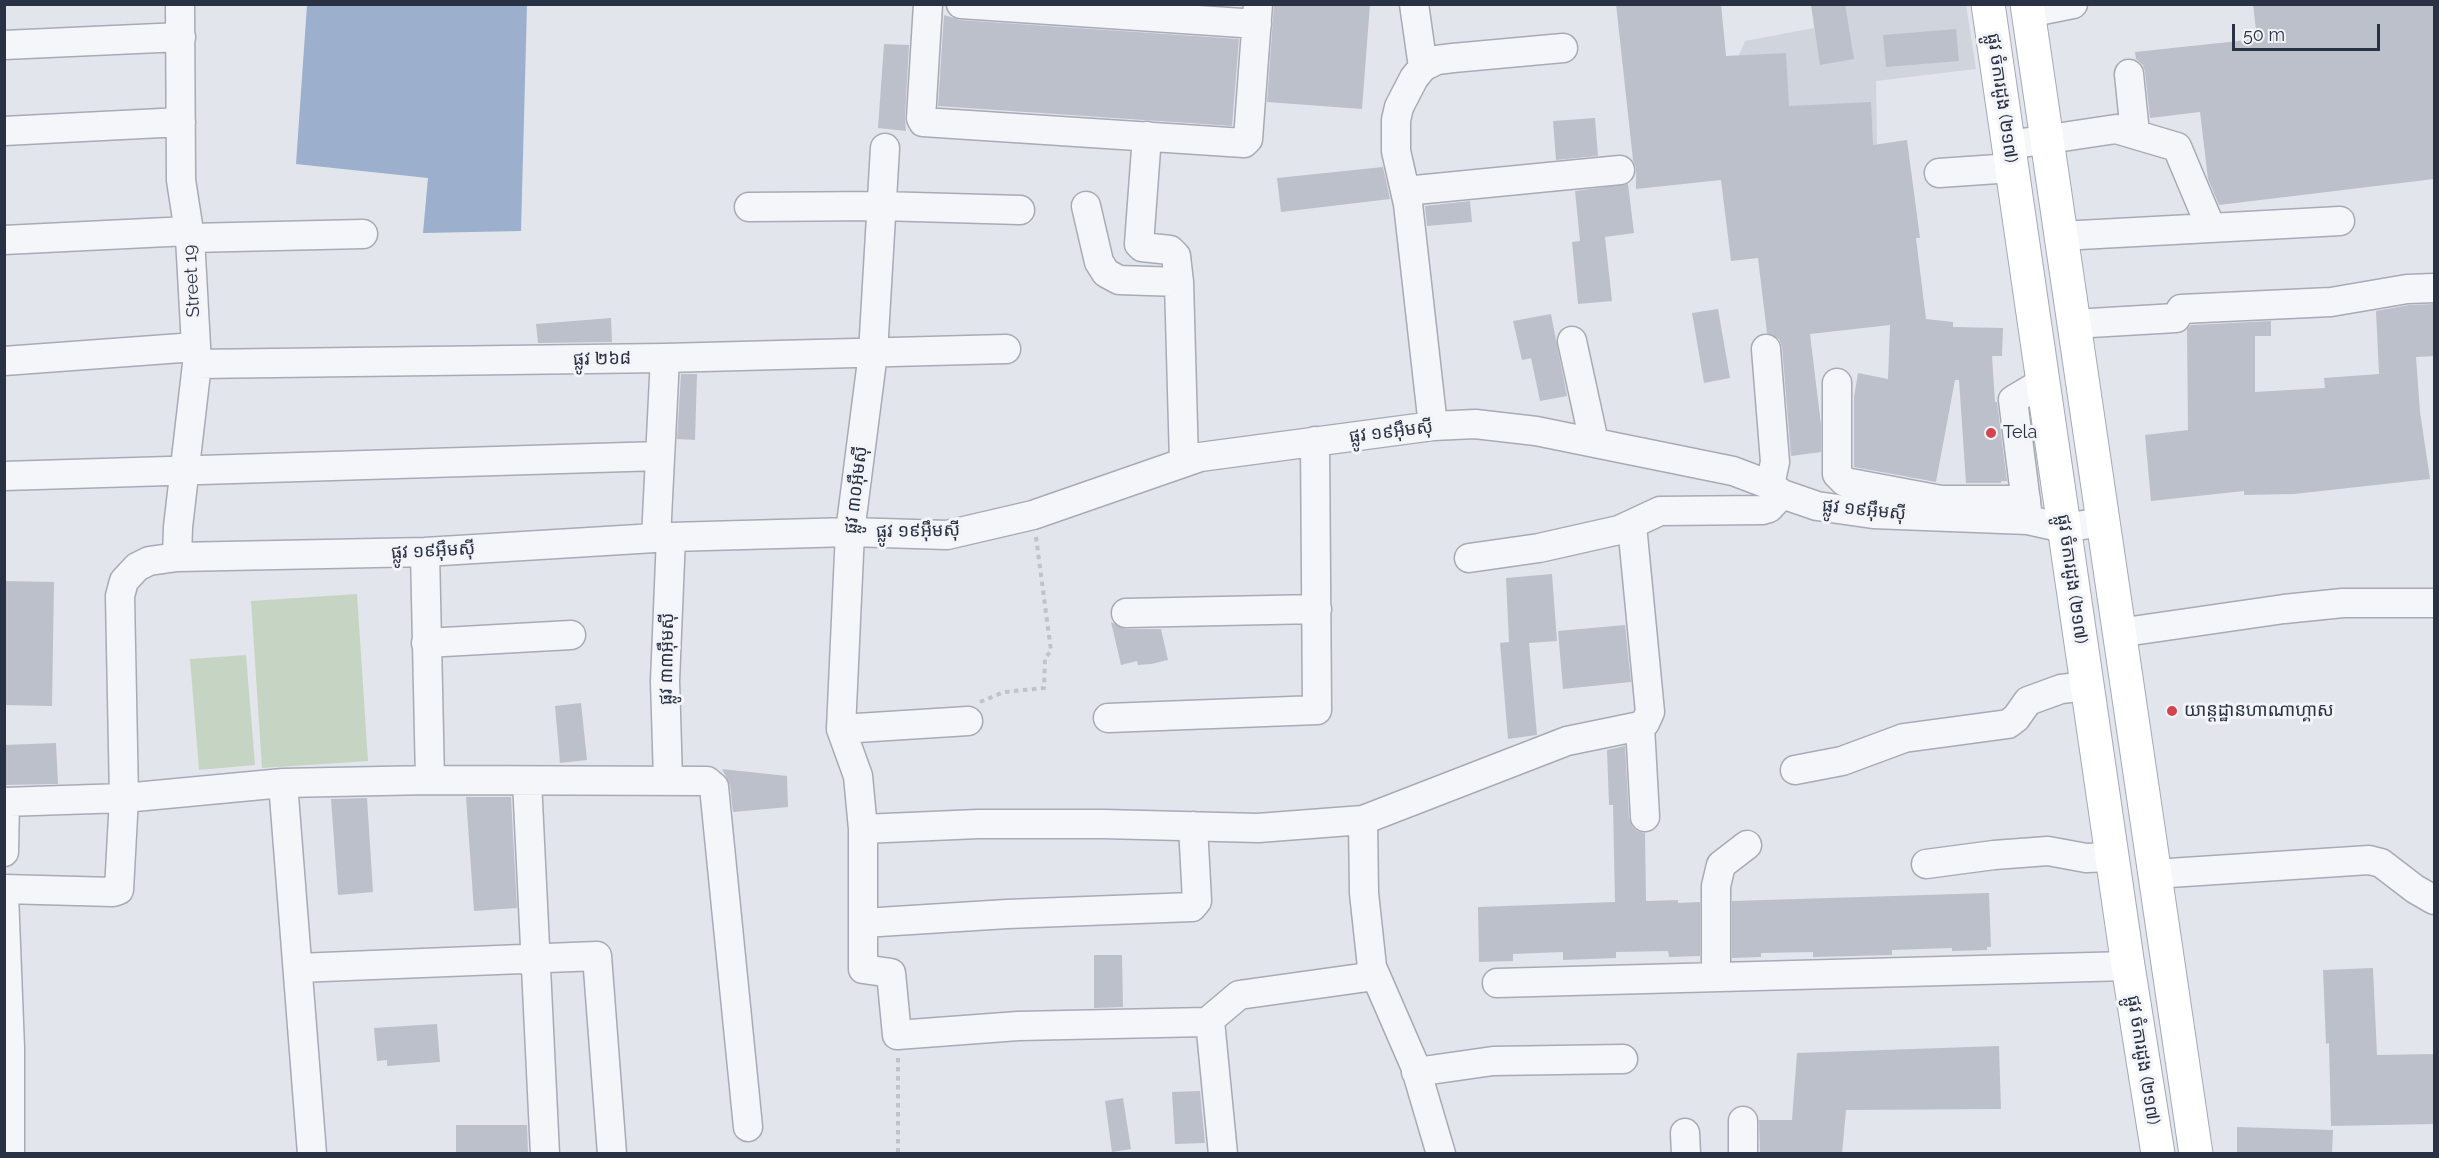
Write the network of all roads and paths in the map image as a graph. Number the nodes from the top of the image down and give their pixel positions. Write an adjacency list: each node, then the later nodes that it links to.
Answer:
1 (180, 4): 9 (street, Street 19)
2 (928, 4): 17 (street)
3 (961, 4): 8 (street)
4 (1414, 4): 12 (street)
5 (1989, 4): 20 (main road, ផ្លូវ ចំការដូង (២១៧))
6 (2073, 4): 7 (street)
7 (2028, 9): 18 (main road, ផ្លូវ ចំការដូង (២១៧))
8 (1257, 14): 17 (street)
9 (181, 37): 10 (street); 14 (street, Street 19)
10 (4, 45)
11 (1563, 48): 12 (street)
12 (1422, 67): 23 (street)
13 (2129, 74): 16 (street)
14 (181, 122): 15 (street); 30 (street, Street 19)
15 (4, 130)
16 (2135, 133): 18 (street); 29 (street)
17 (1147, 136): 34 (street)
18 (2047, 139): 20 (street); 32 (main road, ផ្លូវ ចំការដូង (២១៧))
19 (885, 148): 24 (street, ផ្លូវ ៣០អ៊ឹមស៊ី)
20 (2011, 157): 22 (street); 44 (main road, ផ្លូវ ចំការដូង (២១៧))
21 (1620, 170): 23 (street)
22 (1939, 173)
23 (1405, 191): 46 (street)
24 (880, 206): 26 (street); 27 (street); 40 (street, ផ្លូវ ៣០អ៊ឹមស៊ី)
25 (1086, 206): 34 (street)
26 (749, 207)
27 (1020, 210)
28 (2340, 221): 29 (street)
29 (2211, 228): 32 (street)
30 (189, 234): 31 (street); 33 (street); 41 (street, Street 19)
31 (363, 234)
32 (2061, 236): 36 (main road, ផ្លូវ ចំការដូង (២១៧))
33 (4, 240)
34 (1179, 282): 50 (street)
35 (2434, 288): 36 (street)
36 (2073, 324): 56 (main road, ផ្លូវ ចំការដូង (២១៧))
37 (1572, 341): 48 (street)
38 (1006, 349): 40 (street, ផ្លូវ ២៦៨)
39 (1766, 349): 53 (street)
40 (873, 354): 42 (street, ផ្លូវ ២៦៨); 59 (street, ផ្លូវ ៣០អ៊ឹមស៊ី)
41 (196, 356): 42 (street, ផ្លូវ ២៦៨); 43 (street, ផ្លូវ ២៦៨); 51 (street, Street 19)
42 (665, 358): 49 (street, ផ្លូវ ៣៣អ៊ឹមស៊ី)
43 (4, 361)
44 (2043, 382): 54 (street); 58 (main road, ផ្លូវ ចំការដូង (២១៧))
45 (1837, 383): 54 (street)
46 (1433, 426): 47 (street, ផ្លូវ ១៩អ៊ឹមស៊ី); 48 (street, ផ្លូវ ១៩អ៊ឹមស៊ី)
47 (1315, 441): 50 (street, ផ្លូវ ១៩អ៊ឹមស៊ី); 65 (street)
48 (1594, 442): 53 (street, ផ្លូវ ១៩អ៊ឹមស៊ី)
49 (660, 456): 51 (street); 60 (street, ផ្លូវ ៣៣អ៊ឹមស៊ី)
50 (1184, 462): 55 (street, ផ្លូវ ១៩អ៊ឹមស៊ី)
51 (186, 470): 52 (street); 62 (street, Street 19)
52 (4, 476)
53 (1776, 490): 54 (street, ផ្លូវ ១៩អ៊ឹមស៊ី); 57 (street)
54 (2027, 510): 58 (street, ផ្លូវ ១៩អ៊ឹមស៊ី)
55 (1033, 515): 59 (street, ផ្លូវ ១៩អ៊ឹមស៊ី); 72 (path)
56 (2102, 522): 58 (street, ផ្លូវ ១៩អ៊ឹមស៊ី); 67 (main road, ផ្លូវ ចំការដូង (២១៧))
57 (1632, 525): 63 (street); 73 (street)
58 (2064, 528): 70 (main road, ផ្លូវ ចំការដូង (២១៧))
59 (850, 532): 60 (street, ផ្លូវ ១៩អ៊ឹមស៊ី); 74 (street, ផ្លូវ ៣០អ៊ឹមស៊ី)
60 (664, 537): 61 (street, ផ្លូវ ១៩អ៊ឹមស៊ី); 77 (street, ផ្លូវ ៣៣អ៊ឹមស៊ី)
61 (425, 552): 62 (street, ផ្លូវ ១៩អ៊ឹមស៊ី); 69 (street)
62 (177, 557): 80 (street, ផ្លូវ ១៩អ៊ឹមស៊ី)
63 (1468, 558)
64 (2434, 603): 67 (street)
65 (1317, 609): 66 (street); 71 (street)
66 (1126, 613)
67 (2118, 633): 90 (main road, ផ្លូវ ចំការដូង (២១៧))
68 (571, 635): 69 (street)
69 (426, 643): 76 (street)
70 (2087, 686): 75 (street); 88 (main road, ផ្លូវ ចំការដូង (២១៧))
71 (1108, 718)
72 (968, 721): 74 (street)
73 (1640, 726): 82 (street); 83 (street)
74 (841, 729): 85 (street, ផ្លូវ ៣០អ៊ឹមស៊ី)
75 (1795, 770)
76 (430, 780): 78 (street); 79 (street)
77 (668, 780): 78 (street); 106 (street)
78 (527, 781): 95 (street)
79 (283, 783): 80 (street); 97 (street)
80 (124, 798): 81 (street); 91 (street, ផ្លូវ ១៩អ៊ឹមស៊ី)
81 (5, 802): 87 (street)
82 (1645, 818)
83 (1363, 820): 84 (street); 98 (street)
84 (1193, 826): 85 (street); 93 (street)
85 (863, 829): 93 (street, ផ្លូវ ៣០អ៊ឹមស៊ី)
86 (1747, 844): 99 (street)
87 (4, 852)
88 (2112, 857): 89 (street); 96 (main road, ផ្លូវ ចំការដូង (២១៧))
89 (1926, 864)
90 (2154, 874): 92 (street); 116 (main road, ផ្លូវ ចំការដូង (២១៧))
91 (4, 891): 94 (street)
92 (2434, 900)
93 (863, 923): 102 (street, ផ្លូវ ៣០អ៊ឹមស៊ី)
94 (5, 946): 108 (street)
95 (537, 957): 97 (street); 110 (street); 111 (street)
96 (2128, 966): 99 (street); 115 (main road, ផ្លូវ ចំការដូង (២១៧))
97 (298, 968): 109 (street)
98 (1375, 976): 101 (street); 104 (street)
99 (1716, 977): 100 (street)
100 (1497, 983)
101 (1210, 1021): 102 (street); 107 (street)
102 (897, 1035): 112 (path)
103 (1623, 1059): 104 (street)
104 (1416, 1072): 113 (street)
105 (1743, 1121): 114 (street)
106 (748, 1127)
107 (1216, 1153)
108 (10, 1154)
109 (312, 1154)
110 (545, 1154)
111 (612, 1154)
112 (898, 1154)
113 (1441, 1154)
114 (1743, 1154)
115 (2158, 1154)
116 (2196, 1154)

